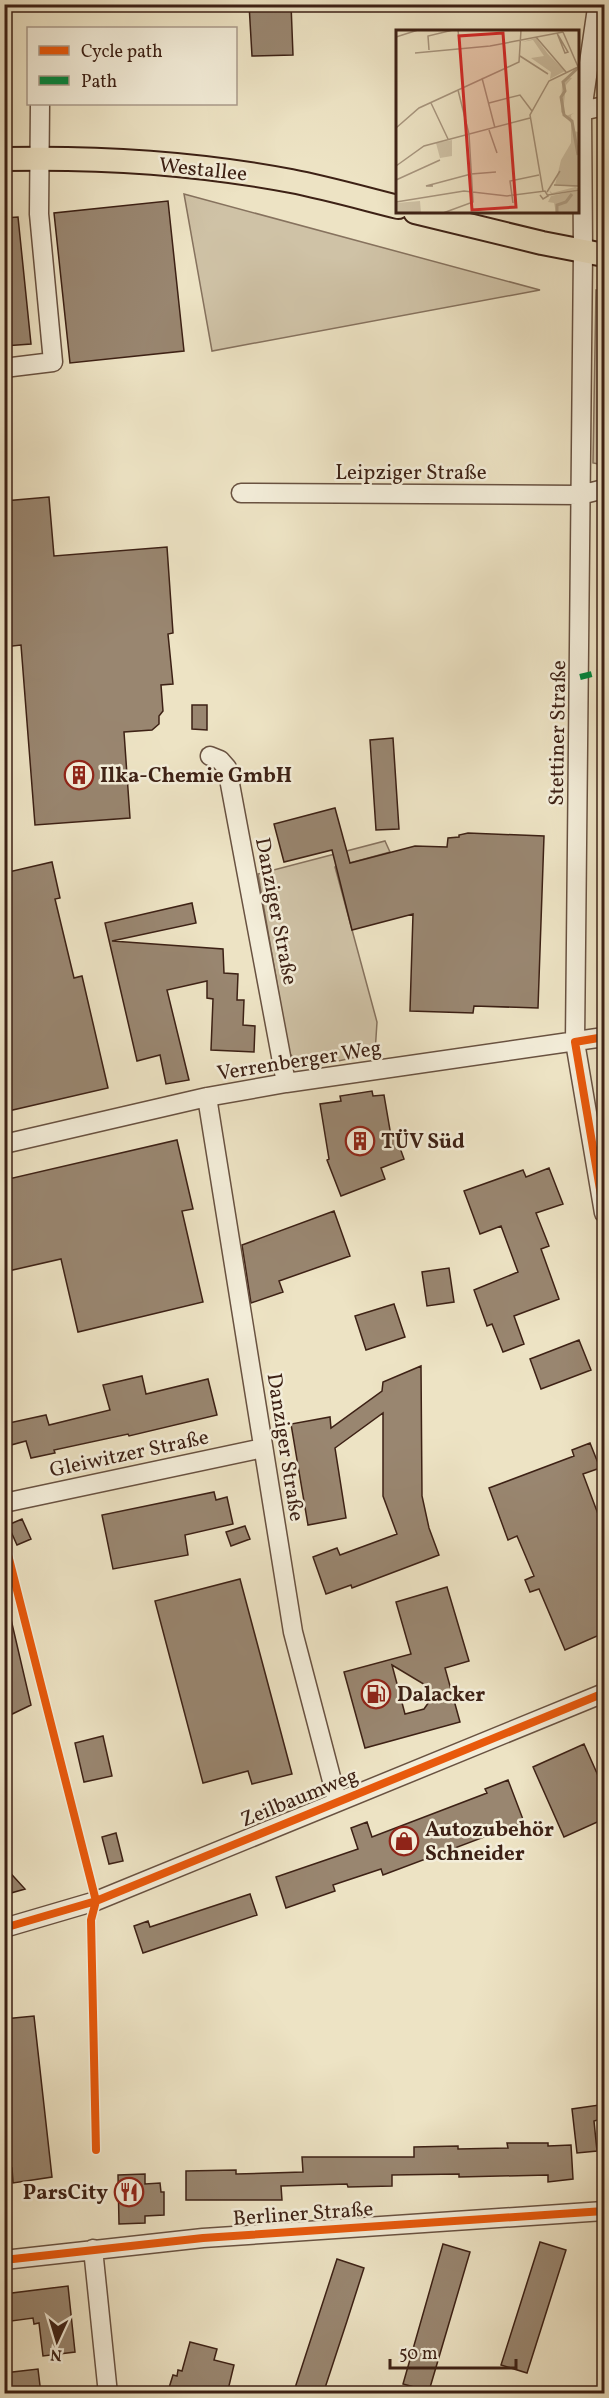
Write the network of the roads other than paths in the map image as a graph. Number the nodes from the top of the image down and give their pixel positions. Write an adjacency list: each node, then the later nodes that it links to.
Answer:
1 (597, 8): 4 (street, Stettiner Straße)
2 (39, 105): 5 (street)
3 (604, 106): 4 (street)
4 (582, 111): 9 (street, Stettiner Straße)
5 (41, 158): 6 (main road, Westallee); 7 (main road, Westallee); 10 (street)
6 (4, 159)
7 (396, 207)
8 (419, 213): 9 (main road)
9 (594, 253): 13 (street, Stettiner Straße)
10 (4, 368)
11 (604, 489): 13 (street, Leipziger Straße)
12 (241, 493): 13 (street, Leipziger Straße)
13 (580, 495): 16 (street, Stettiner Straße)
14 (210, 756): 17 (street, Danziger Straße)
15 (604, 1037): 16 (street, Verrenberger Weg)
16 (575, 1042): 17 (street, Verrenberger Weg); 20 (street, Stettiner Straße)
17 (286, 1083): 18 (street, Verrenberger Weg)
18 (207, 1097): 19 (street, Verrenberger Weg); 21 (street, Danziger Straße)
19 (4, 1144)
20 (604, 1213)
21 (263, 1448): 22 (street, Gleiwitzer Straße); 24 (street, Danziger Straße)
22 (4, 1503)
23 (604, 1692): 24 (street, Zeilbaumweg)
24 (337, 1800): 25 (street, Zeilbaumweg)
25 (4, 1928)
26 (604, 2211): 27 (street, Berliner Straße)
27 (93, 2249): 28 (street, Berliner Straße); 29 (street)
28 (4, 2260)
29 (108, 2394)

